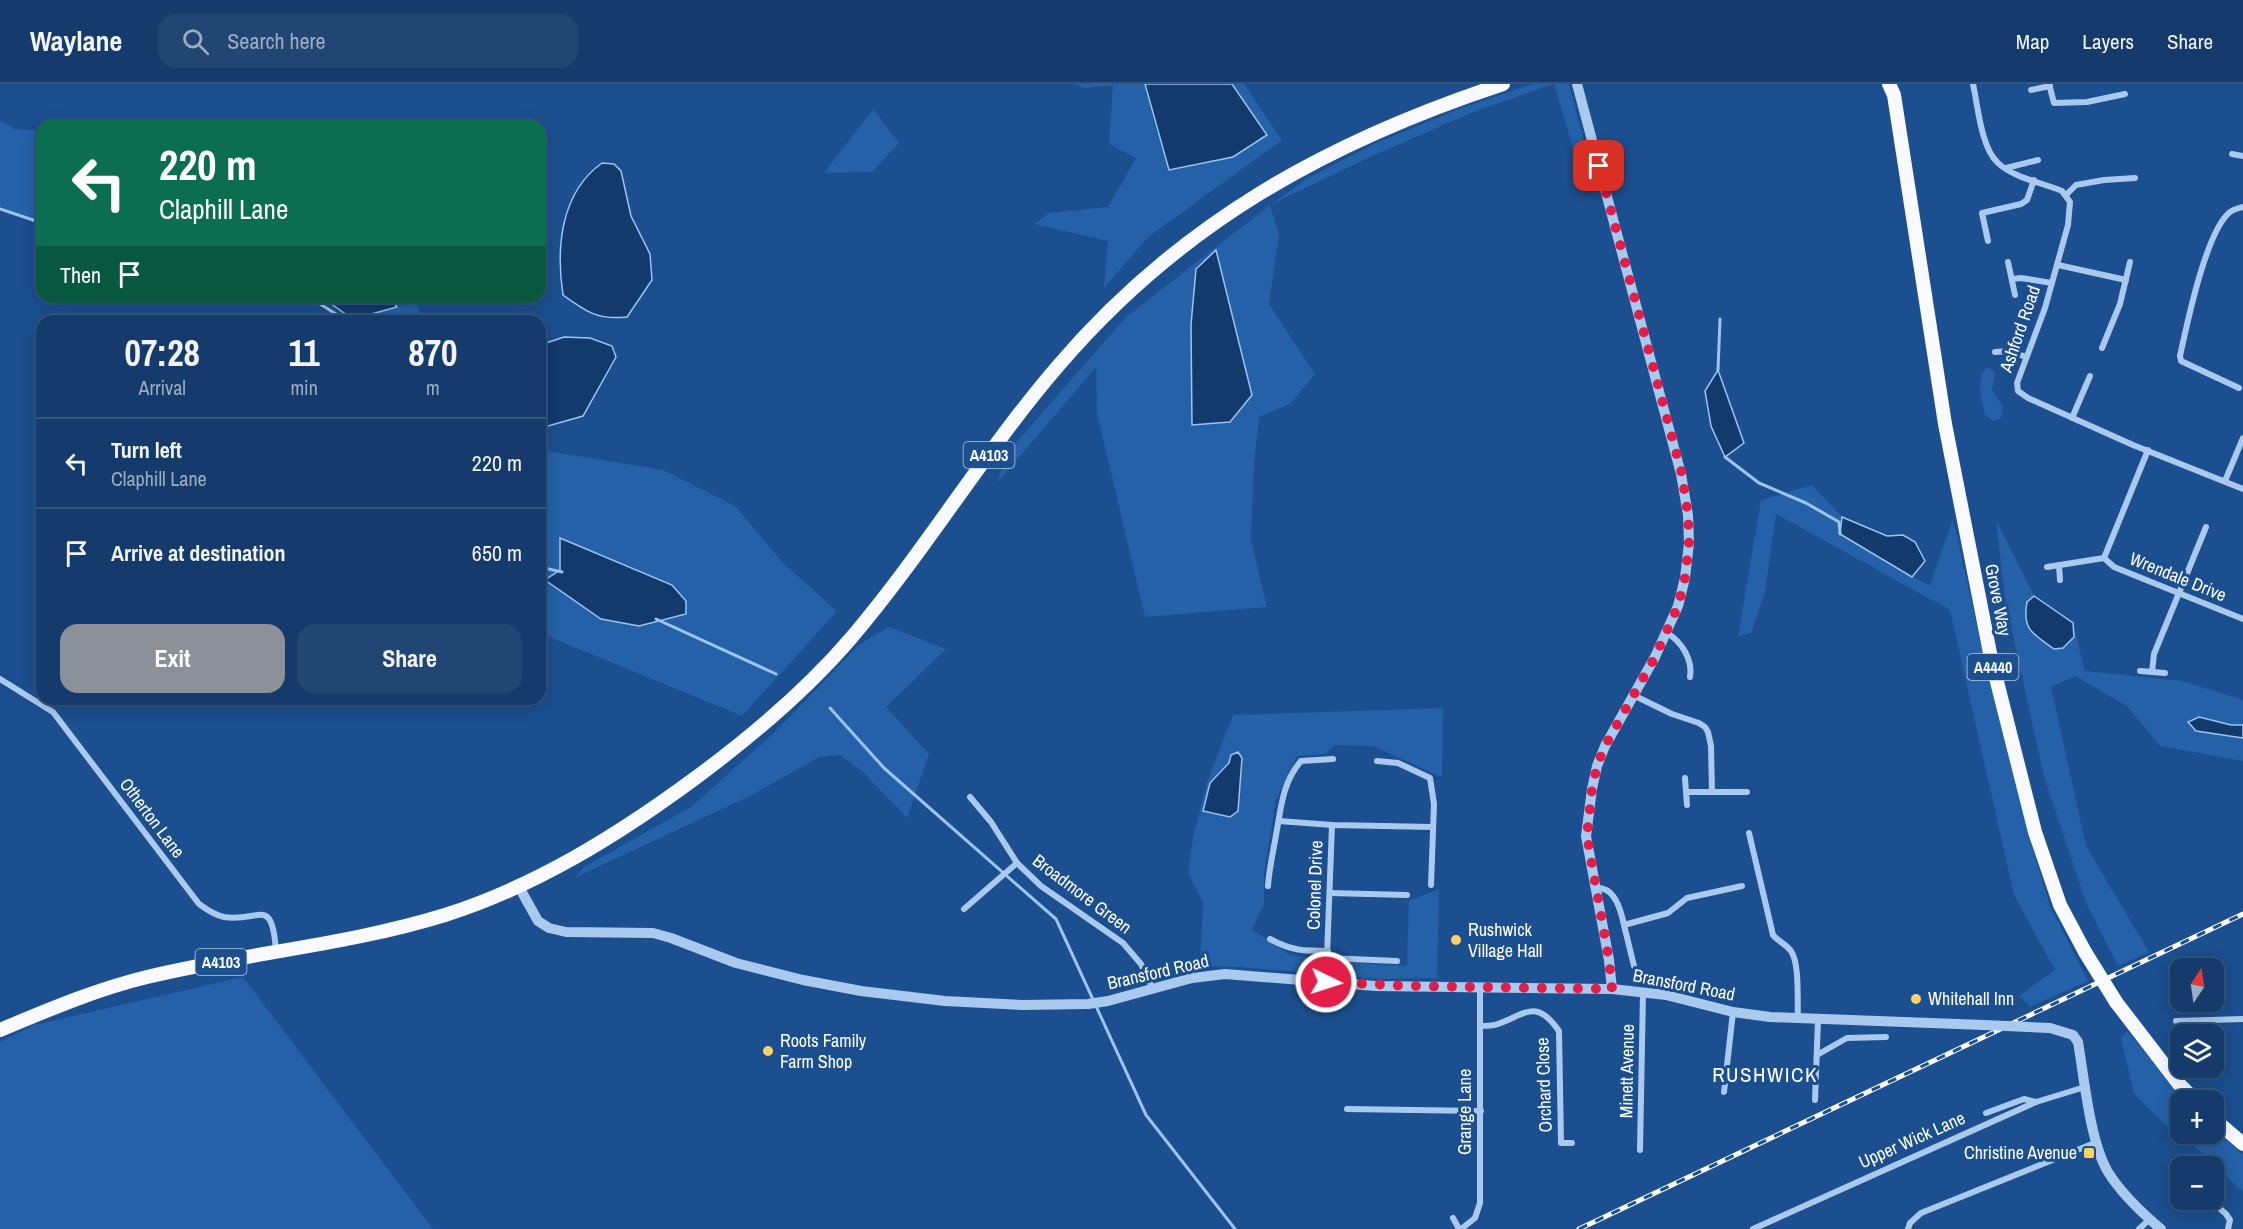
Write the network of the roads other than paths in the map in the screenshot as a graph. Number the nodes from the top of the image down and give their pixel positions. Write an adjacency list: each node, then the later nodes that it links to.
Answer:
1 (1503, 84): 66 (highway, A4103)
2 (1973, 84): 11 (street)
3 (2049, 85): 6 (street); 7 (street)
4 (1578, 88): 41 (street)
5 (1893, 88): 92 (highway, Grove Way / A4440, bridge)
6 (2031, 90)
7 (2125, 94)
8 (2232, 154): 9 (street)
9 (2243, 156)
10 (2038, 160): 11 (street)
11 (2005, 168): 13 (street)
12 (2135, 178): 14 (street)
13 (2034, 180): 14 (street); 16 (street)
14 (2066, 195): 19 (street, Ashford Road)
15 (2243, 207): 28 (street)
16 (1988, 241)
17 (2008, 262): 20 (street)
18 (2130, 262): 21 (street)
19 (2058, 265): 21 (street); 22 (street, Ashford Road)
20 (2012, 279): 22 (street); 23 (street)
21 (2126, 280): 24 (street)
22 (2052, 283): 26 (street, Ashford Road)
23 (2015, 295)
24 (2102, 348)
25 (1995, 352): 26 (street)
26 (2026, 357): 29 (street, Ashford Road)
27 (2090, 376): 29 (street)
28 (2239, 388)
29 (2072, 418): 31 (street, Ashford Road)
30 (2243, 438): 32 (street)
31 (2148, 450): 32 (street, Ashford Road); 35 (street)
32 (2224, 481): 33 (street, Ashford Road)
33 (2243, 489)
34 (2206, 527): 39 (street)
35 (2104, 558): 36 (street); 39 (street, Wrendale Drive)
36 (2059, 565): 37 (street); 38 (street)
37 (2047, 567)
38 (2060, 580)
39 (2178, 593): 40 (street, Wrendale Drive); 43 (street)
40 (2243, 619)
41 (1667, 633): 45 (street); 47 (street)
42 (2140, 671): 43 (street)
43 (2152, 672): 44 (street)
44 (2164, 673)
45 (1690, 677)
46 (0, 679): 48 (street, Otherton Lane)
47 (1633, 694): 54 (street); 67 (street)
48 (36, 701)
49 (42, 705): 73 (street, Otherton Lane)
50 (1333, 759): 58 (street)
51 (1377, 761): 60 (street)
52 (1686, 778): 53 (street)
53 (1686, 792): 54 (street); 57 (street)
54 (1712, 792): 55 (street)
55 (1747, 792)
56 (970, 797): 62 (street, Broadmore Green)
57 (1687, 805)
58 (1279, 821): 59 (street, Colonel Drive); 64 (street)
59 (1332, 825): 60 (street, Colonel Drive); 68 (street, Colonel Drive)
60 (1433, 827): 63 (street)
61 (1749, 833): 83 (street)
62 (1017, 863): 70 (street); 78 (street, Broadmore Green)
63 (1431, 885)
64 (1268, 886)
65 (1742, 886): 71 (street)
66 (519, 887): 73 (highway, A4103); 78 (street, Bransford Road)
67 (1596, 888): 71 (street); 80 (street)
68 (1330, 893): 69 (street); 74 (street, Colonel Drive)
69 (1407, 895)
70 (964, 909)
71 (1624, 925): 76 (street)
72 (1270, 939): 74 (street)
73 (276, 952): 88 (highway, A4103)
74 (1328, 955): 75 (street); 77 (street, Colonel Drive)
75 (1397, 961)
76 (1634, 966)
77 (1326, 982): 78 (street, Bransford Road); 79 (street, Bransford Road)
78 (1152, 987)
79 (1480, 987): 80 (street, Bransford Road); 87 (street, Grange Lane)
80 (1612, 989): 81 (street, Bransford Road)
81 (1644, 992): 82 (street, Bransford Road); 103 (street, Minett Avenue)
82 (1733, 1012): 83 (street, Bransford Road); 93 (street)
83 (1798, 1018): 85 (street, Bransford Road)
84 (2243, 1019): 86 (street)
85 (1818, 1020): 90 (street); 91 (street, Bransford Road, bridge)
86 (2176, 1021)
87 (1480, 1026): 97 (street, Grange Lane); 101 (street, Orchard Close)
88 (0, 1030)
89 (1886, 1037): 90 (street)
90 (1817, 1055): 94 (street)
91 (2086, 1086): 95 (street, Upper Wick Lane); 100 (street)
92 (2185, 1090)
93 (1724, 1092)
94 (1815, 1100)
95 (2036, 1102): 98 (street); 108 (street, Upper Wick Lane)
96 (1347, 1109): 97 (street)
97 (1481, 1111): 107 (street, Grange Lane)
98 (1986, 1113)
99 (2224, 1128): 102 (highway)
100 (2097, 1142): 106 (street); 109 (street)
101 (1572, 1143)
102 (2243, 1144)
103 (1640, 1150)
104 (2221, 1210): 112 (street)
105 (1453, 1218): 107 (street)
106 (2150, 1219): 110 (street); 111 (street)
107 (1460, 1229)
108 (1754, 1229)
109 (1908, 1229)
110 (2139, 1229)
111 (2161, 1229)
112 (2228, 1229)

